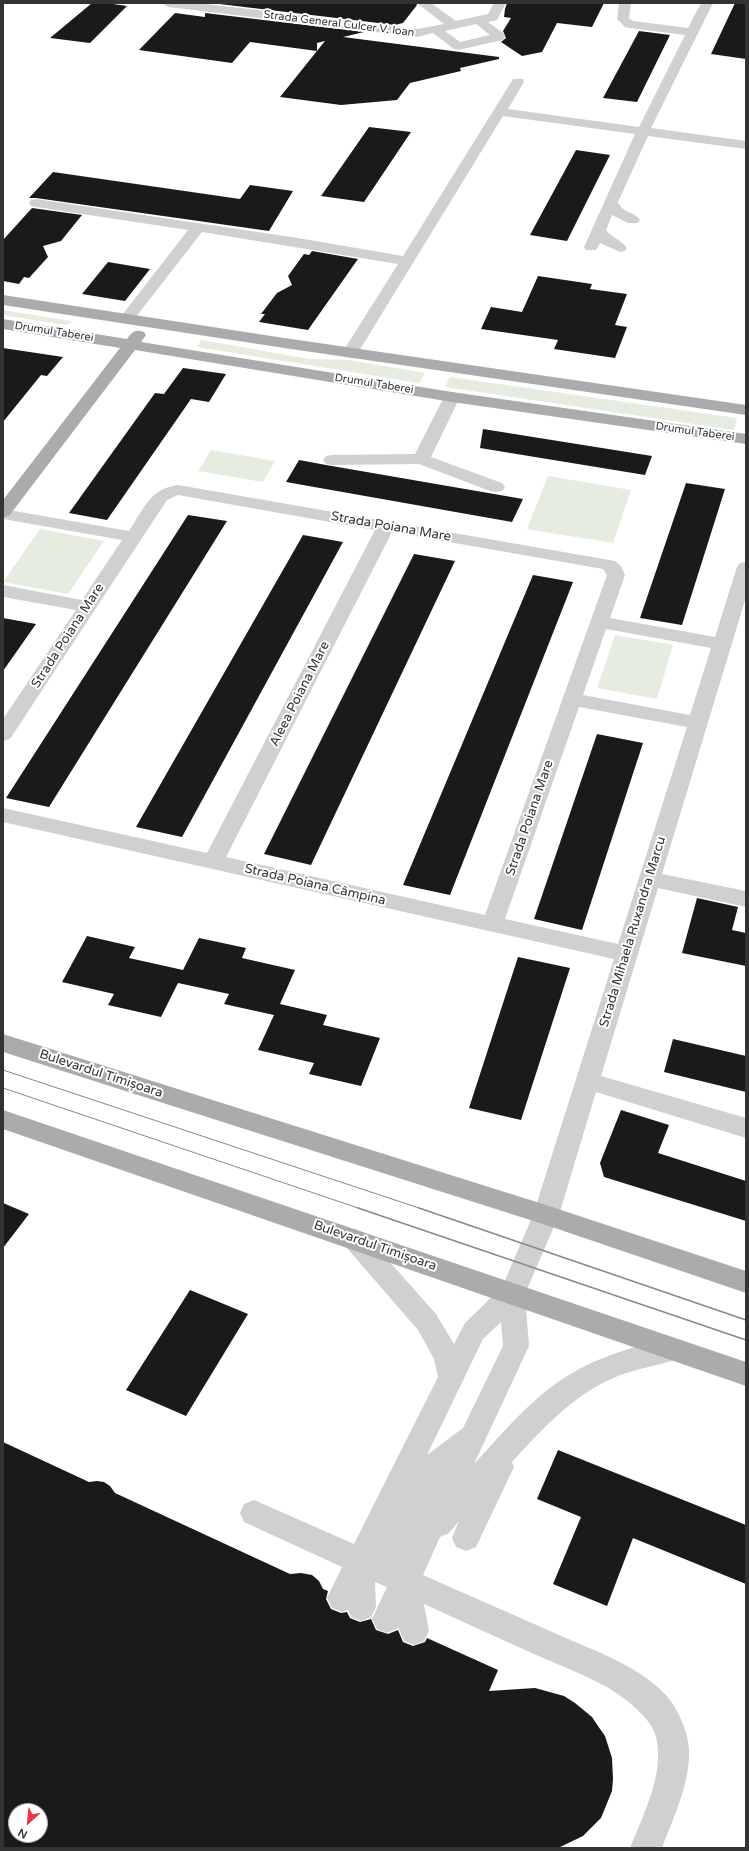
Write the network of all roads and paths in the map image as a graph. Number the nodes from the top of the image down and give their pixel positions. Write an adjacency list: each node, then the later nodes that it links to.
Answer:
1 (168, 3): 7 (street, Strada General Culcer V. Ioan)
2 (253, 3): 7 (street)
3 (424, 3): 9 (street)
4 (500, 3): 8 (street, Strada General Culcer V. Ioan)
5 (625, 3): 11 (street)
6 (707, 3): 11 (street)
7 (235, 11): 10 (street, Strada General Culcer V. Ioan)
8 (480, 21): 9 (street, Strada General Culcer V. Ioan); 10 (street)
9 (455, 26): 10 (street, Strada General Culcer V. Ioan)
10 (436, 30)
11 (691, 32): 14 (street)
12 (518, 82): 13 (street)
13 (500, 112): 14 (street); 23 (street)
14 (644, 131): 15 (street); 16 (street)
15 (746, 145)
16 (611, 202): 18 (street); 20 (street)
17 (36, 203): 19 (street)
18 (632, 220)
19 (198, 227): 23 (street); 25 (street)
20 (598, 230): 21 (street); 22 (street)
21 (591, 247)
22 (620, 248)
23 (407, 261): 29 (street)
24 (3, 300): 25 (main road, Drumul Taberei)
25 (126, 319): 26 (main road, Drumul Taberei)
26 (147, 322): 28 (main road); 29 (main road, Drumul Taberei)
27 (3, 324): 28 (main road, Drumul Taberei)
28 (131, 345): 30 (main road, Drumul Taberei); 36 (main road)
29 (350, 352): 31 (main road, Drumul Taberei)
30 (452, 397): 32 (main road, Drumul Taberei); 33 (street)
31 (746, 410)
32 (746, 439)
33 (421, 459): 34 (street); 35 (street)
34 (332, 460)
35 (496, 487)
36 (9, 496): 37 (main road)
37 (3, 513): 39 (street)
38 (386, 526): 39 (street, Strada Poiana Mare); 43 (street, Strada Poiana Mare); 49 (street, Aleea Poiana Mare)
39 (133, 537): 42 (street, Strada Poiana Mare)
40 (743, 584): 44 (street, Strada Mihaela Ruxandra Marcu)
41 (3, 591): 42 (street)
42 (87, 607): 47 (street, Strada Poiana Mare)
43 (600, 622): 44 (street); 45 (street, Strada Poiana Mare)
44 (722, 644): 46 (street, Strada Mihaela Ruxandra Marcu)
45 (572, 699): 46 (street); 52 (street, Strada Poiana Mare)
46 (698, 723): 50 (street, Strada Mihaela Ruxandra Marcu)
47 (3, 734)
48 (3, 816): 49 (street, Strada Poiana Câmpina)
49 (213, 862): 52 (street, Strada Poiana Câmpina)
50 (650, 879): 51 (street); 53 (street, Strada Mihaela Ruxandra Marcu)
51 (746, 899)
52 (492, 925): 53 (street, Strada Poiana Câmpina)
53 (626, 954): 55 (street, Strada Mihaela Ruxandra Marcu)
54 (3, 1043): 58 (main road, Bulevardul Timișoara)
55 (588, 1081): 57 (street); 58 (street, Strada Mihaela Ruxandra Marcu)
56 (3, 1119): 59 (main road, Bulevardul Timișoara)
57 (746, 1128)
58 (546, 1215): 60 (main road, Bulevardul Timișoara); 61 (street, Strada Mihaela Ruxandra Marcu)
59 (355, 1240): 61 (main road, Bulevardul Timișoara); 64 (street)
60 (746, 1282)
61 (512, 1294): 62 (main road, Bulevardul Timișoara); 64 (street); 66 (street)
62 (674, 1349): 63 (main road, Bulevardul Timișoara); 67 (street)
63 (746, 1374)
64 (451, 1376): 65 (street)
65 (432, 1416): 68 (street); 73 (street)
66 (474, 1435): 68 (street); 71 (street)
67 (511, 1444): 70 (street); 71 (street)
68 (434, 1466): 72 (street)
69 (254, 1513): 73 (street)
70 (466, 1538)
71 (423, 1542): 74 (street)
72 (390, 1553)
73 (360, 1561): 74 (street); 75 (street)
74 (405, 1581): 76 (street); 77 (street); 78 (street)
75 (352, 1603)
76 (387, 1619)
77 (414, 1631)
78 (646, 1848)

